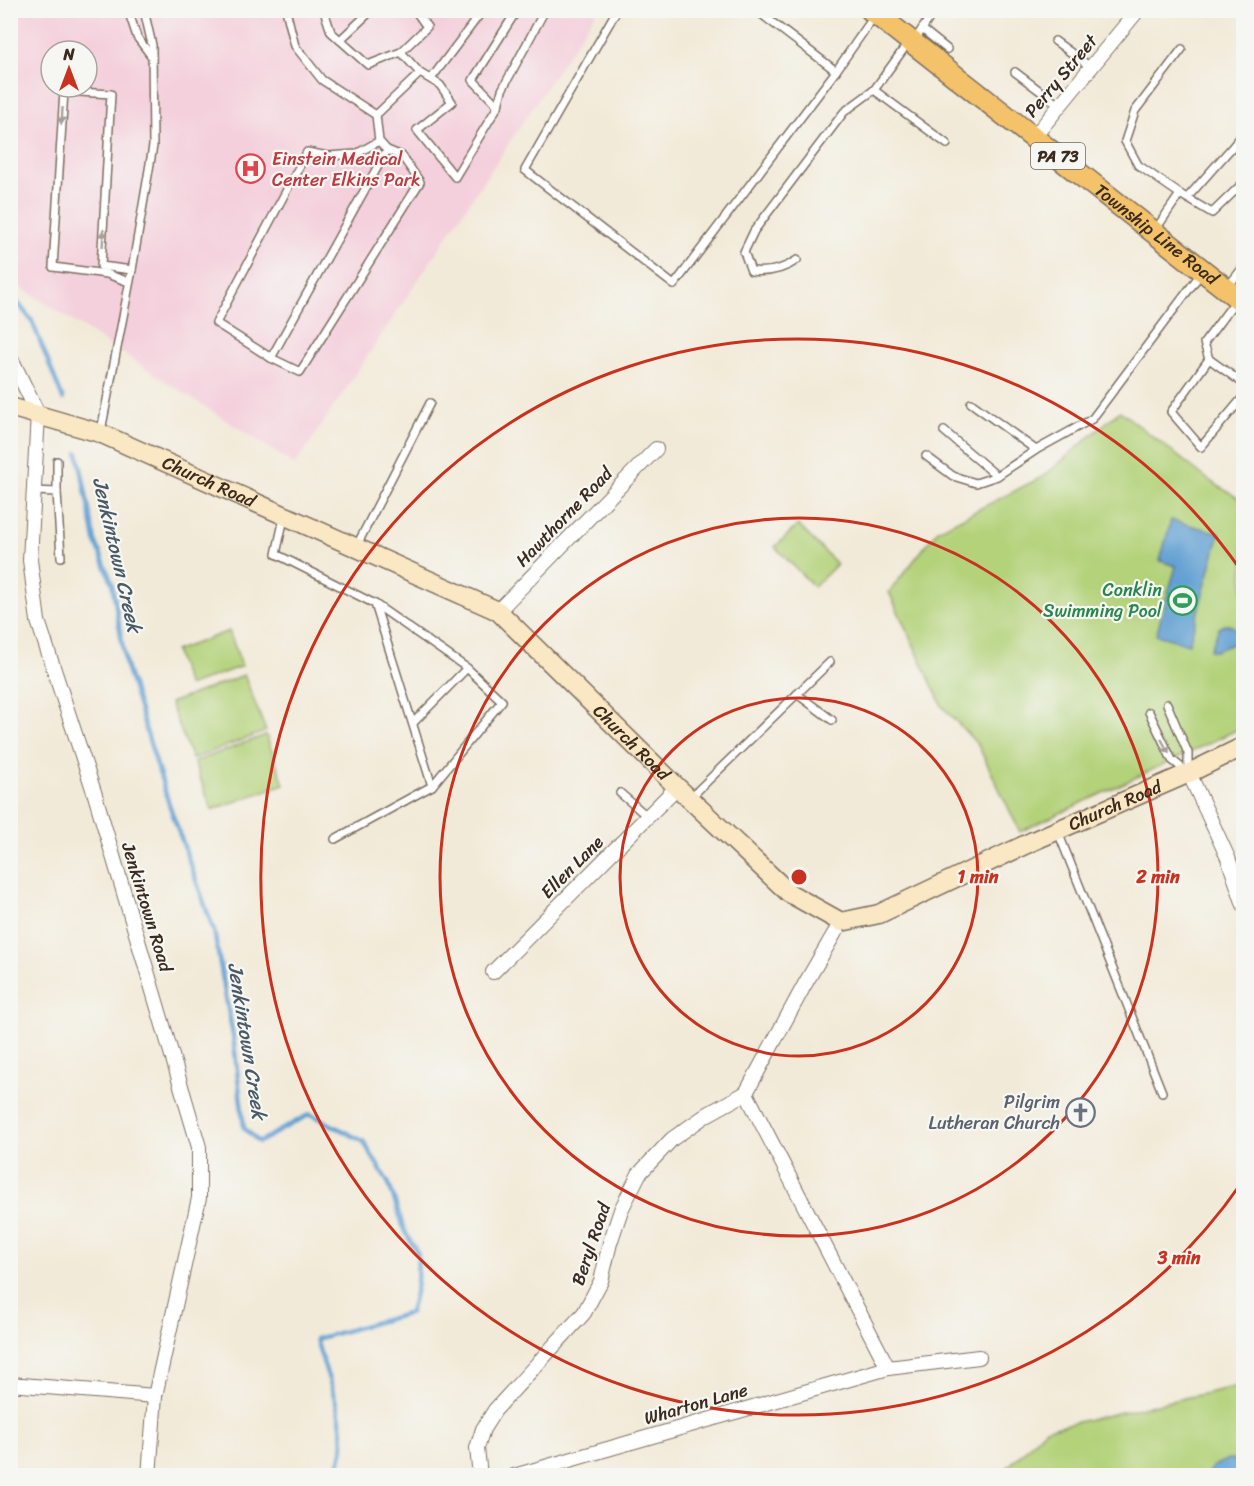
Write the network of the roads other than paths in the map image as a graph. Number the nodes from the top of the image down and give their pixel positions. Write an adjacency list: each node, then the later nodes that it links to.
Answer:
1 (128, 10): 21 (lane)
2 (144, 10): 21 (lane)
3 (286, 10): 30 (lane)
4 (329, 10): 16 (lane)
5 (372, 10): 16 (lane)
6 (414, 10): 20 (lane)
7 (483, 10): 26 (lane)
8 (517, 10): 28 (lane)
9 (545, 10): 28 (lane)
10 (617, 10): 23 (lane)
11 (756, 10): 23 (lane)
12 (935, 10): 15 (lane)
13 (1138, 10): 22 (street, Perry Street)
14 (881, 16): 15 (main road, Township Line Road / PA 73); 23 (lane)
15 (914, 38): 18 (lane); 27 (lane); 32 (main road, Township Line Road / PA 73)
16 (340, 40): 20 (lane)
17 (1055, 41): 22 (lane)
18 (947, 49)
19 (1182, 49): 39 (lane)
20 (402, 52): 25 (lane)
21 (152, 57): 43 (lane)
22 (1092, 68): 29 (street, Perry Street)
23 (836, 71)
24 (1015, 72): 29 (lane)
25 (420, 73): 26 (lane); 30 (lane)
26 (431, 79): 28 (lane)
27 (874, 90): 34 (lane); 41 (lane)
28 (498, 106)
29 (1060, 106): 32 (street, Perry Street)
30 (376, 115): 33 (lane)
31 (1244, 134): 35 (lane)
32 (1034, 136): 40 (main road, Township Line Road / PA 73)
33 (380, 141): 36 (lane); 48 (lane)
34 (947, 144)
35 (1234, 145): 37 (lane); 39 (lane)
36 (387, 150): 48 (lane); 48 (lane)
37 (1244, 156)
38 (1244, 182): 39 (lane)
39 (1183, 196): 40 (lane)
40 (1154, 231): 44 (main road, Township Line Road / PA 73)
41 (797, 260)
42 (1244, 266): 46 (lane)
43 (132, 270): 45 (lane); 45 (lane, one-way to 45)
44 (1203, 270): 46 (main road, Township Line Road / PA 73); 59 (lane)
45 (129, 282): 57 (lane)
46 (1236, 296): 49 (lane)
47 (10, 356): 55 (street, Jenkintown Road)
48 (271, 358)
49 (1209, 359): 50 (lane); 51 (lane)
50 (1244, 384)
51 (1244, 396)
52 (430, 403): 66 (lane)
53 (971, 403): 59 (lane)
54 (10, 407): 55 (street, Church Road)
55 (38, 414): 57 (street, Church Road); 63 (street, Jenkintown Road)
56 (944, 431): 62 (lane)
57 (100, 433): 65 (street, Church Road)
58 (657, 448): 69 (street, Hawthorne Road)
59 (1036, 450): 62 (lane)
60 (926, 456): 62 (lane)
61 (57, 461): 64 (lane)
62 (997, 476)
63 (34, 491): 64 (lane); 93 (street, Jenkintown Road)
64 (57, 492): 67 (lane)
65 (285, 515): 66 (street, Church Road); 68 (lane)
66 (356, 547): 69 (street, Church Road)
67 (61, 557)
68 (375, 604): 71 (lane); 76 (lane)
69 (498, 611): 81 (street, Church Road)
70 (830, 662): 72 (lane)
71 (467, 668): 76 (lane); 79 (lane)
72 (797, 694): 75 (lane); 81 (lane)
73 (1167, 704): 78 (lane)
74 (1149, 712): 78 (lane, one-way to 78)
75 (832, 720)
76 (413, 723): 79 (lane)
77 (1244, 746): 78 (street, Church Road)
78 (1188, 773): 83 (street, Church Road); 85 (street)
79 (432, 786): 84 (lane)
80 (620, 793): 82 (lane)
81 (683, 793): 82 (street, Ellen Lane); 86 (street, Church Road)
82 (648, 817): 87 (street, Ellen Lane)
83 (1057, 830): 86 (street, Church Road); 88 (lane)
84 (335, 839)
85 (1244, 905)
86 (842, 922): 89 (street)
87 (493, 972)
88 (1162, 1092)
89 (746, 1093): 91 (street); 95 (street, Beryl Road)
90 (979, 1357): 91 (street, Wharton Lane)
91 (888, 1368): 96 (street, Wharton Lane)
92 (10, 1384): 93 (street)
93 (155, 1396): 94 (street, Jenkintown Road)
94 (149, 1476)
95 (480, 1476)
96 (514, 1476)

